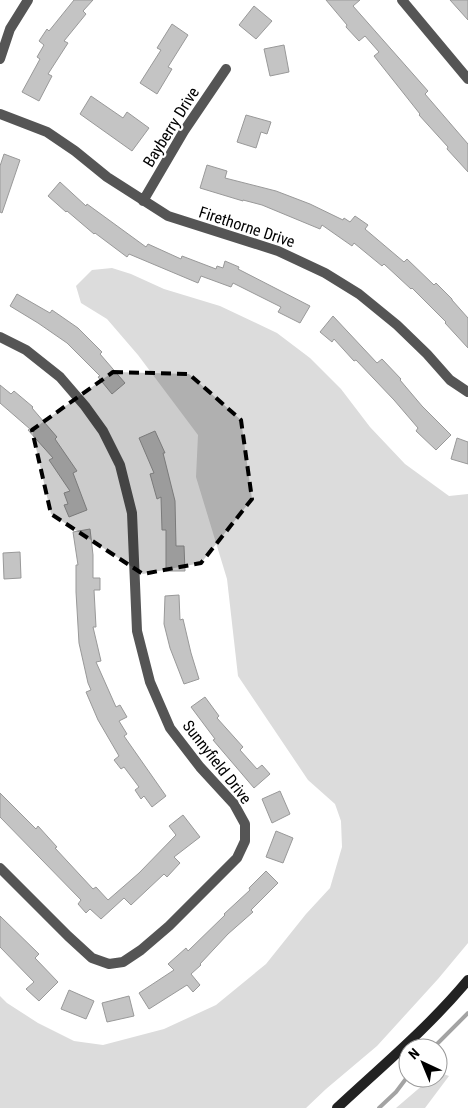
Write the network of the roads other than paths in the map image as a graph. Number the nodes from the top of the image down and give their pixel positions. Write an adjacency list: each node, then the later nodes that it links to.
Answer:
1 (28, 0): 3 (street)
2 (402, 0): 5 (street)
3 (0, 59)
4 (226, 70): 7 (street, Bayberry Drive)
5 (468, 79)
6 (0, 114): 7 (street, Firethorne Drive)
7 (143, 201): 9 (street, Firethorne Drive)
8 (0, 337): 10 (street, Sunnyfield Drive)
9 (468, 392)
10 (0, 868)
11 (468, 980): 12 (main road)
12 (336, 1108)

